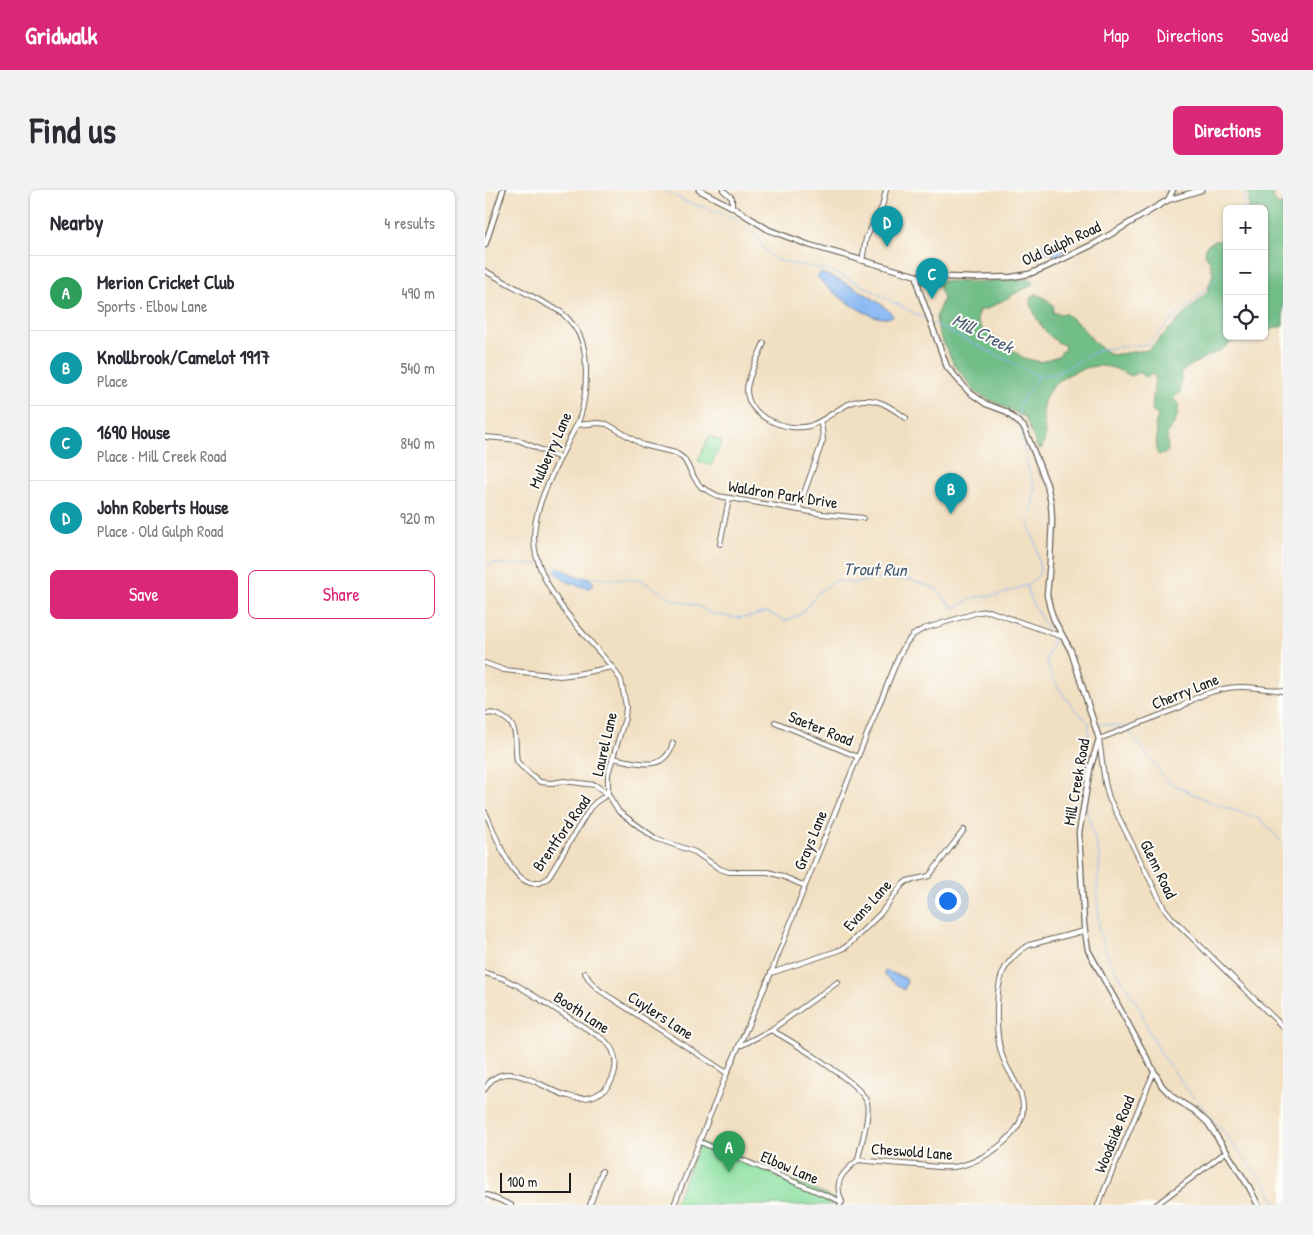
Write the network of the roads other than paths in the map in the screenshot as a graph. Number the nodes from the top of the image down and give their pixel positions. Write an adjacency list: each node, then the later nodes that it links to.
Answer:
1 (503, 190): 9 (street)
2 (699, 190): 8 (street, Old Gulph Road)
3 (723, 190): 8 (street)
4 (886, 190): 10 (street)
5 (1173, 190): 7 (street)
6 (1201, 190): 7 (street, Old Gulph Road)
7 (1168, 200): 12 (street, Old Gulph Road)
8 (732, 207): 10 (street, Old Gulph Road)
9 (485, 245)
10 (862, 261): 12 (street, Old Gulph Road)
11 (485, 271): 16 (street, Mulberry Lane)
12 (917, 276): 23 (street, Mill Creek Road)
13 (764, 343): 15 (street)
14 (906, 418): 15 (street)
15 (820, 422): 20 (street)
16 (577, 425): 18 (street, Mulberry Lane); 19 (street, Waldron Park Drive)
17 (485, 438): 18 (street)
18 (560, 458): 25 (street, Mulberry Lane)
19 (729, 498): 20 (street, Waldron Park Drive); 22 (street)
20 (798, 510): 21 (street, Waldron Park Drive)
21 (863, 518)
22 (720, 544)
23 (1064, 637): 29 (street, Mill Creek Road); 31 (street, Grays Lane)
24 (485, 663): 25 (street)
25 (612, 668): 32 (street, Laurel Lane)
26 (1283, 691): 29 (street, Cherry Lane)
27 (485, 714): 33 (street)
28 (775, 722): 31 (street, Saeter Road)
29 (1099, 739): 37 (street, Mill Creek Road); 42 (street, Glenn Road)
30 (673, 743): 32 (street)
31 (858, 757): 36 (street, Grays Lane)
32 (612, 758): 33 (street, Laurel Lane)
33 (609, 794): 34 (street, Brentford Road); 36 (street, Laurel Lane)
34 (485, 812)
35 (964, 830): 39 (street, Evans Lane)
36 (805, 886): 39 (street, Grays Lane)
37 (1084, 931): 45 (street, Mill Creek Road); 50 (street, Cheswold Lane)
38 (585, 973): 46 (street, Cuylers Lane)
39 (771, 973): 44 (street, Grays Lane)
40 (485, 974): 47 (street, Booth Lane)
41 (838, 982): 43 (street)
42 (1283, 1027)
43 (771, 1030): 44 (street); 50 (street)
44 (741, 1045): 46 (street, Grays Lane)
45 (1154, 1072): 49 (street, Mill Creek Road); 57 (street, Woodside Road)
46 (727, 1074): 48 (street, Grays Lane)
47 (485, 1089)
48 (700, 1142): 53 (street, Elbow Lane); 56 (street, Grays Lane)
49 (1227, 1151): 58 (street); 59 (street, Mill Creek Road)
50 (858, 1160): 53 (street, Cheswold Lane)
51 (602, 1171): 55 (street)
52 (485, 1194): 54 (street)
53 (841, 1204)
54 (511, 1205)
55 (590, 1205)
56 (674, 1205)
57 (1098, 1205)
58 (1157, 1205)
59 (1258, 1205)

